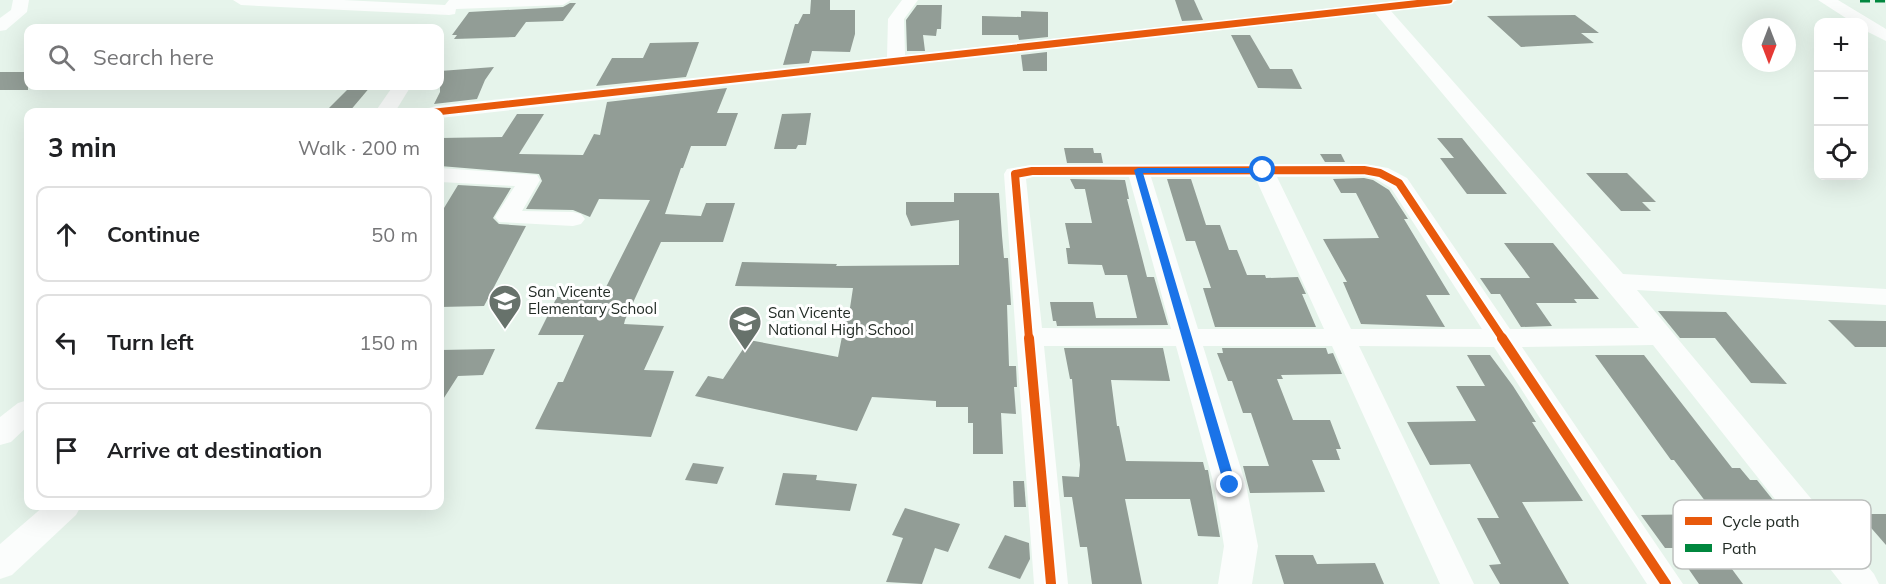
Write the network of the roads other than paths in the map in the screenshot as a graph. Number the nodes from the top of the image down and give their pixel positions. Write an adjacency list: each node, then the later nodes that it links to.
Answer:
1 (21, 0): 11 (street)
2 (241, 0): 7 (street)
3 (563, 0): 7 (street)
4 (910, 0): 14 (street)
5 (1449, 0): 8 (street)
6 (1826, 0): 9 (street)
7 (452, 4): 10 (street)
8 (1379, 8): 14 (street); 22 (street)
9 (1855, 18)
10 (440, 24)
11 (0, 26)
12 (1868, 26): 13 (street)
13 (1886, 36)
14 (896, 60): 17 (street)
15 (399, 90): 16 (street)
16 (388, 108)
17 (444, 111)
18 (1138, 170): 19 (street); 25 (street); 27 (street)
19 (1263, 170): 26 (street); 28 (street)
20 (444, 175): 21 (street)
21 (573, 219)
22 (1616, 281): 23 (street); 24 (street)
23 (1886, 297)
24 (1659, 336): 28 (street); 31 (street)
25 (1030, 337): 27 (street); 35 (street)
26 (1343, 337): 27 (street); 28 (street); 37 (street)
27 (1188, 338): 36 (street)
28 (1502, 338): 38 (street)
29 (24, 413): 30 (street)
30 (0, 434)
31 (1793, 500)
32 (61, 510): 33 (street)
33 (0, 565)
34 (1850, 569): 39 (street)
35 (1051, 584)
36 (1235, 584)
37 (1457, 584)
38 (1666, 584)
39 (1862, 584)

